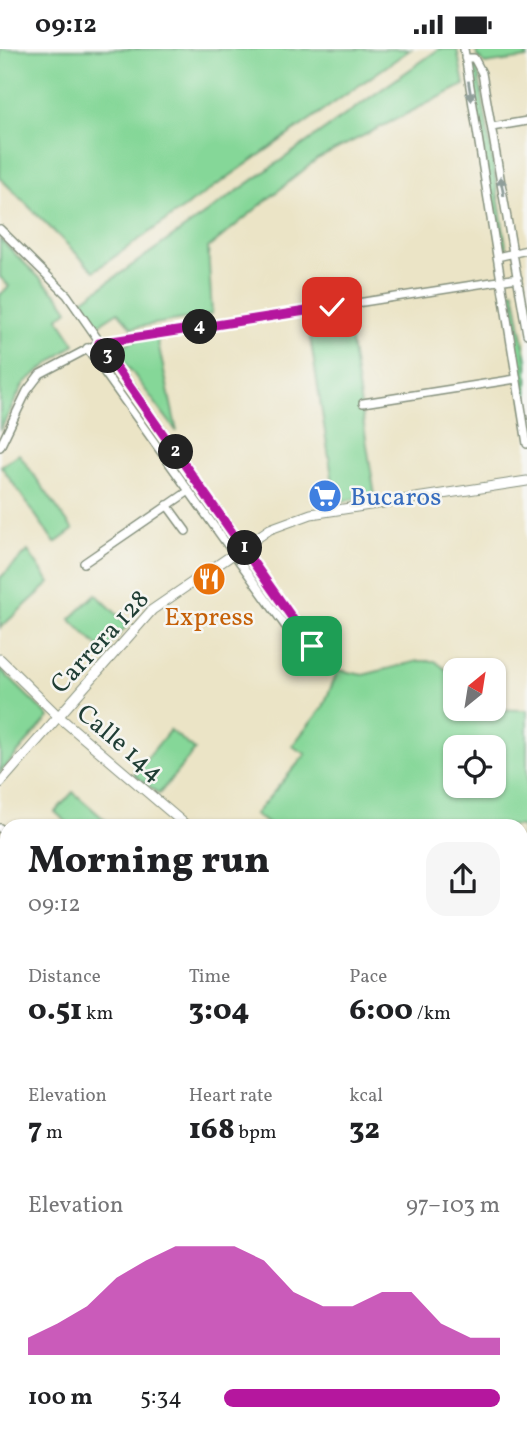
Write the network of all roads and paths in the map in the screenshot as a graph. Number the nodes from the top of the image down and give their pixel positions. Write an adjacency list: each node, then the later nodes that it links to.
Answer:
1 (464, 49): 2 (street)
2 (465, 58): 4 (street); 8 (street, one-way to 8)
3 (527, 121): 4 (street)
4 (492, 127): 7 (street, one-way to 4)
5 (0, 229): 12 (street)
6 (527, 250): 7 (street)
7 (514, 253): 8 (street); 9 (street)
8 (497, 257): 10 (street)
9 (518, 278): 10 (street); 11 (street)
10 (501, 281): 12 (street); 14 (street)
11 (527, 334)
12 (99, 343): 13 (street); 22 (street)
13 (87, 348): 17 (street); 19 (street)
14 (516, 379): 15 (street); 16 (street)
15 (363, 403)
16 (527, 444)
17 (0, 447)
18 (527, 481): 22 (street, Carrera 128)
19 (189, 491): 20 (street); 23 (street)
20 (167, 505): 21 (street); 24 (street)
21 (186, 531)
22 (244, 546): 23 (street, Carrera 128); 23 (street)
23 (233, 553): 26 (street, Carrera 128)
24 (84, 563)
25 (0, 659): 26 (street, Calle 144)
26 (58, 716): 27 (street, Carrera 128); 28 (street, Calle 144)
27 (0, 783)
28 (179, 819)

